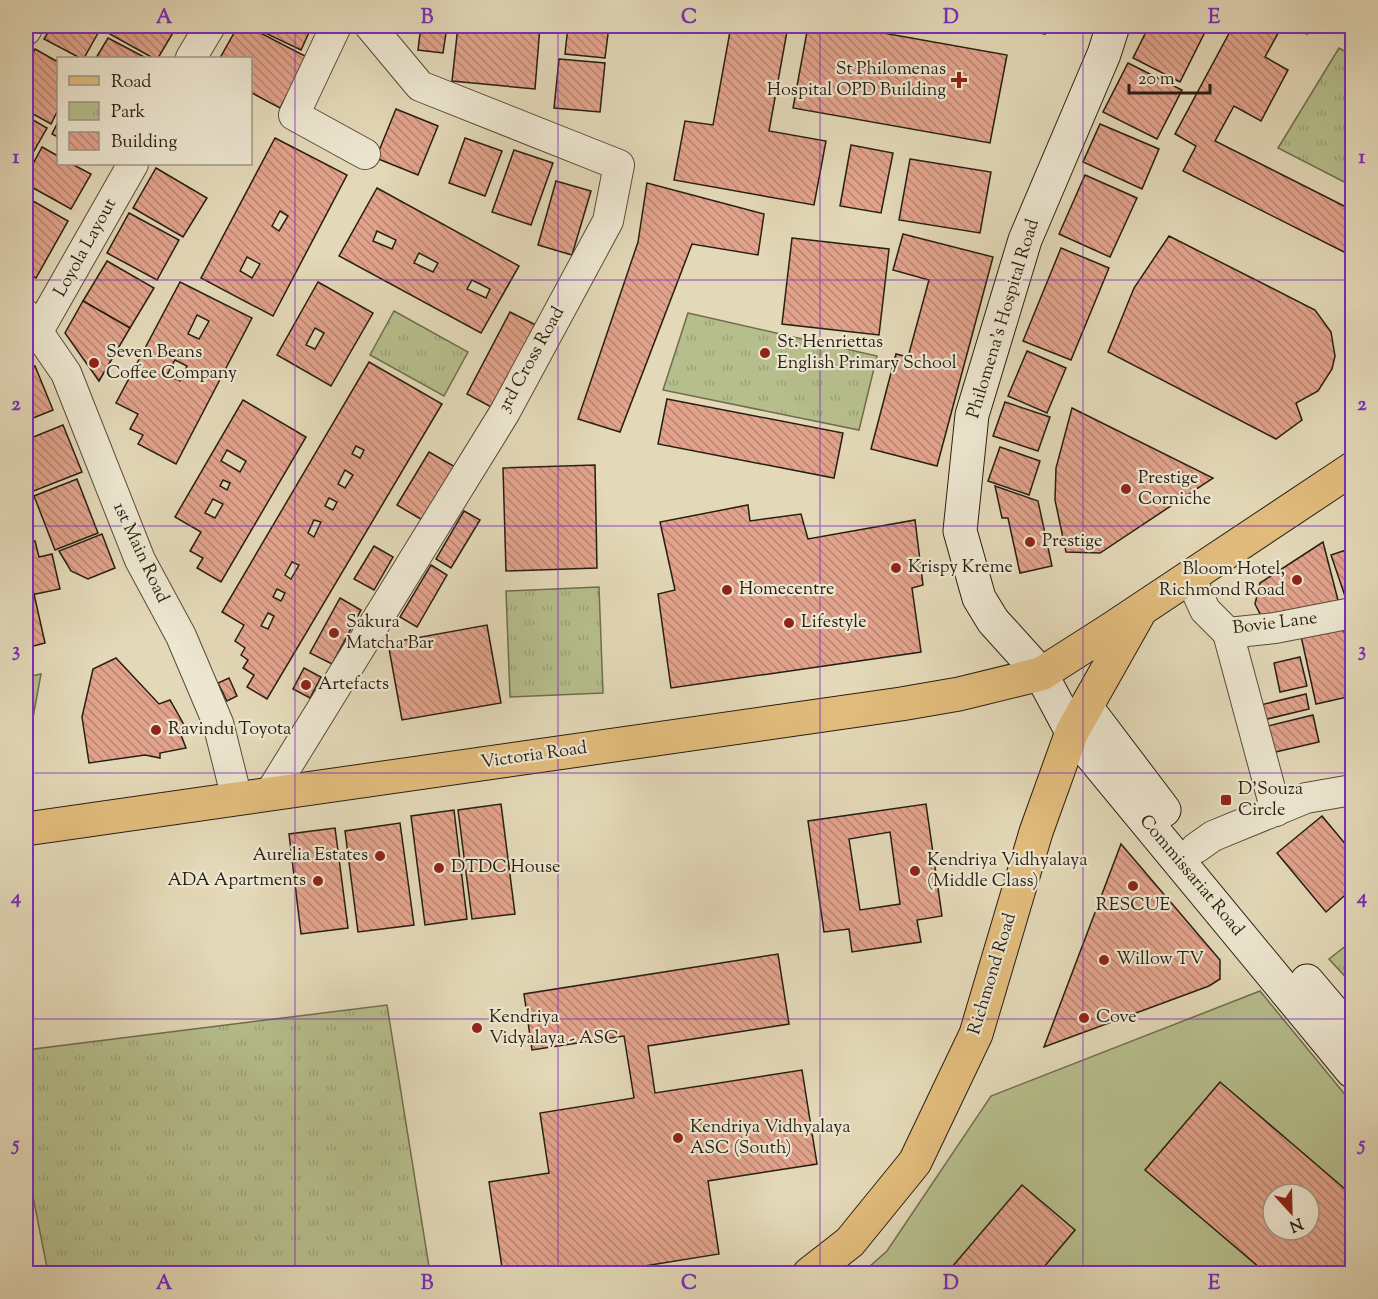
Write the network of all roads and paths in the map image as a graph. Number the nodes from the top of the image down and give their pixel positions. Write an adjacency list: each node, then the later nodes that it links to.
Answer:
1 (28, 26): 6 (street)
2 (210, 26): 7 (street)
3 (336, 26): 8 (street)
4 (370, 26): 19 (street, 3rd Cross Road)
5 (1113, 26): 16 (main road, Philomena's Hospital Road)
6 (26, 30)
7 (192, 57)
8 (365, 154)
9 (132, 165): 10 (street, Loyola Layout)
10 (32, 323): 20 (street, 1st Main Road)
11 (1353, 469): 12 (main road, Richmond Road)
12 (1190, 577): 13 (main road, Richmond Road); 15 (street, Bovie Lane)
13 (1141, 610): 16 (main road, Richmond Road); 17 (main road, Richmond Road)
14 (1353, 613): 15 (street, Bovie Lane)
15 (1228, 633): 21 (street)
16 (1041, 674): 17 (main road, Commissariat Road); 19 (main road, Victoria Road)
17 (1079, 720): 23 (main road, Commissariat Road); 25 (main road, Commissariat Road); 26 (main road, Richmond Road)
18 (1353, 790): 21 (street)
19 (269, 795): 20 (main road, Victoria Road)
20 (237, 799): 22 (main road, Victoria Road)
21 (1276, 812): 23 (street)
22 (26, 829)
23 (1196, 848): 24 (main road, Commissariat Road)
24 (1353, 1034)
25 (1353, 1071)
26 (809, 1274)

